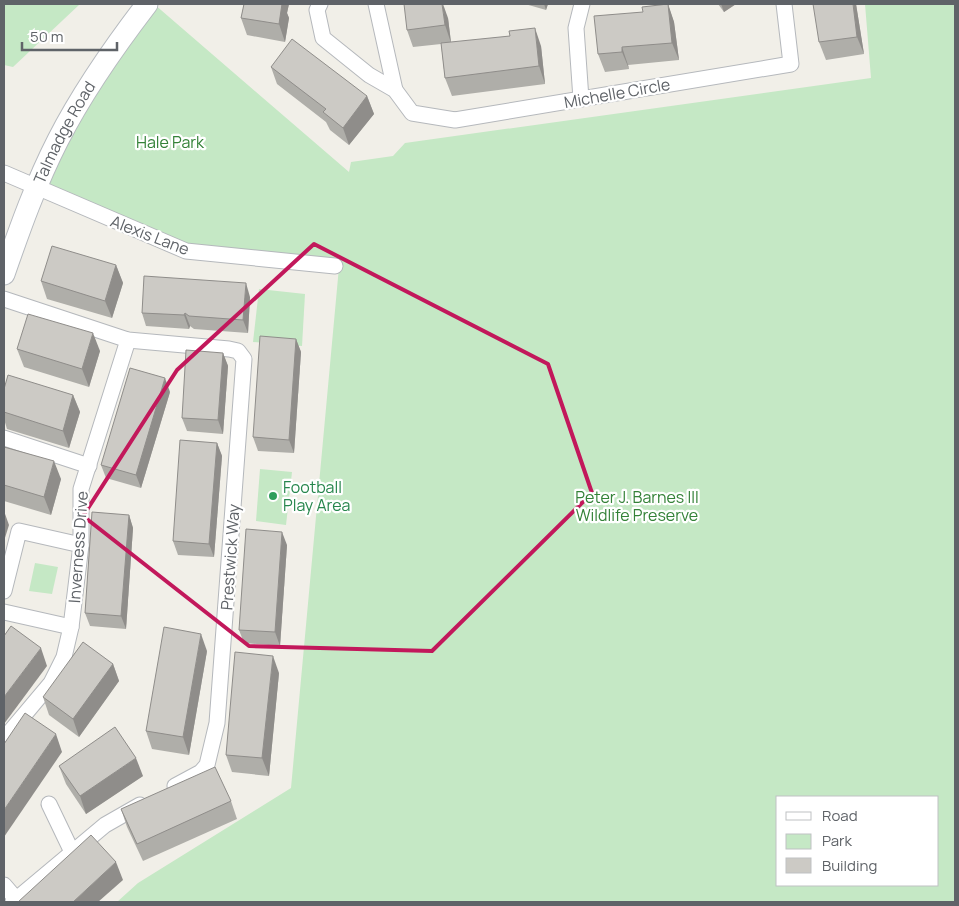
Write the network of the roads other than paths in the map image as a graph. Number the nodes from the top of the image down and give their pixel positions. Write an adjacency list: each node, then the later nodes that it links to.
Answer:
1 (147, 4): 9 (street, Talmadge Road)
2 (320, 4): 6 (street, Michelle Circle)
3 (376, 4): 6 (street, Michelle Circle)
4 (582, 4): 7 (street)
5 (784, 4): 7 (street, Michelle Circle)
6 (395, 90): 7 (street, Michelle Circle)
7 (581, 99)
8 (4, 173): 9 (street, Alexis Lane)
9 (35, 188): 10 (street, Alexis Lane); 11 (street, Talmadge Road)
10 (335, 266)
11 (4, 274)
12 (4, 299): 13 (street, Prestwick Way)
13 (128, 340): 15 (street, Inverness Drive); 22 (street, Prestwick Way)
14 (4, 438): 15 (street)
15 (89, 466): 16 (street, Inverness Drive)
16 (80, 545): 17 (street); 19 (street, Inverness Drive)
17 (4, 591)
18 (4, 612): 19 (street)
19 (72, 627): 20 (street, Inverness Drive)
20 (4, 739)
21 (49, 804): 22 (street)
22 (72, 852): 24 (street, Prestwick Way)
23 (4, 885): 24 (street)
24 (14, 901)

